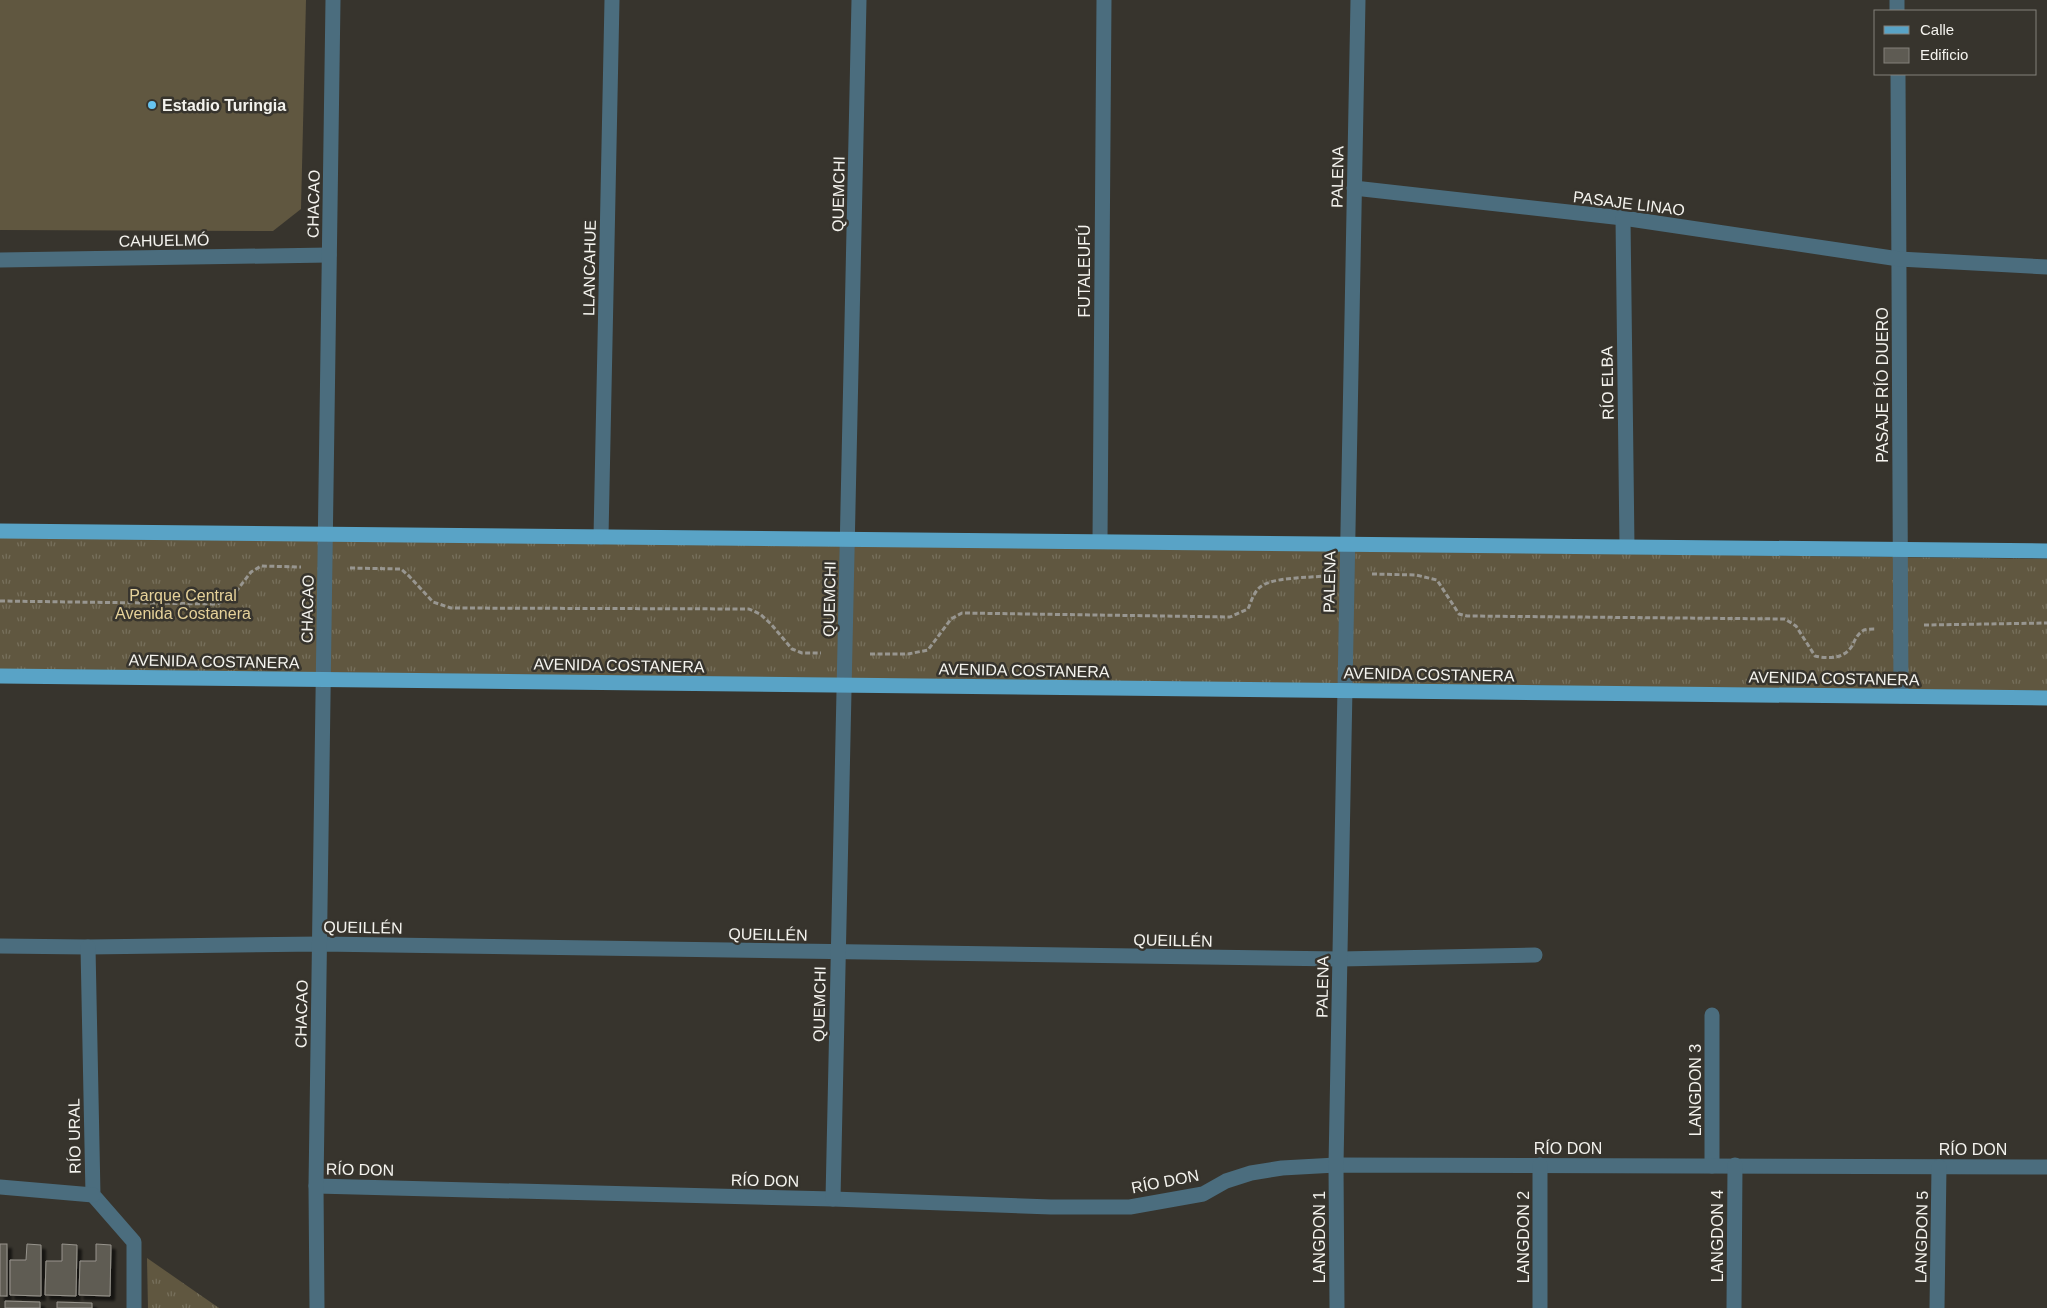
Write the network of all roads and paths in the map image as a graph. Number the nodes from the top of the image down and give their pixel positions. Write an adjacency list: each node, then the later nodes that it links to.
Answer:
1 (333, 0): 9 (street, CHACAO)
2 (612, 0): 15 (street, LLANCAHUE)
3 (859, 0): 16 (street, QUEMCHI)
4 (1104, 0): 17 (street, FUTALEUFÚ)
5 (1358, 0): 7 (street, PALENA)
6 (1898, 75): 10 (street, PASAJE RÍO DUERO)
7 (1354, 188): 8 (street, PASAJE LINAO); 18 (street, PALENA)
8 (1622, 218): 10 (street, PASAJE LINAO); 19 (street, RÍO ELBA)
9 (330, 255): 11 (street, CAHUELMÓ); 14 (street, CHACAO)
10 (1899, 259): 12 (street, PASAJE LINAO); 20 (street, PASAJE RÍO DUERO)
11 (0, 260)
12 (2047, 267)
13 (0, 531): 14 (main road)
14 (325, 534): 15 (main road); 22 (street, CHACAO)
15 (602, 537): 16 (main road)
16 (848, 539): 17 (main road); 27 (street, QUEMCHI)
17 (1100, 541): 18 (main road)
18 (1347, 544): 19 (main road); 23 (street, PALENA)
19 (1627, 547): 20 (main road)
20 (1900, 549): 21 (main road); 26 (street, PASAJE RÍO DUERO)
21 (2047, 550)
22 (325, 567): 24 (path); 27 (path); 29 (street, CHACAO)
23 (1347, 574): 26 (path); 27 (path); 31 (street, PALENA)
24 (0, 601)
25 (2047, 622): 26 (path)
26 (1901, 626): 32 (street, PASAJE RÍO DUERO)
27 (845, 653): 30 (street, QUEMCHI)
28 (0, 676): 29 (main road, AVENIDA COSTANERA)
29 (324, 680): 30 (main road, AVENIDA COSTANERA); 34 (street, CHACAO)
30 (844, 685): 31 (main road, AVENIDA COSTANERA); 37 (street, QUEMCHI)
31 (1345, 690): 32 (main road, AVENIDA COSTANERA); 39 (street, PALENA)
32 (1901, 696): 33 (main road, AVENIDA COSTANERA)
33 (2047, 698)
34 (320, 944): 36 (street, QUEILLÉN); 37 (street, QUEILLÉN); 47 (street, CHACAO)
35 (0, 946): 36 (street, QUEILLÉN)
36 (88, 947): 49 (street, RÍO URAL)
37 (838, 952): 39 (street, QUEILLÉN); 50 (street, QUEMCHI)
38 (1535, 955): 39 (street, QUEILLÉN)
39 (1340, 959): 41 (street, PALENA)
40 (1712, 1015): 44 (street, LANGDON 3)
41 (1336, 1165): 42 (street, RÍO DON); 50 (street, RÍO DON); 53 (street, LANGDON 1)
42 (1540, 1165): 44 (street, RÍO DON); 54 (street, LANGDON 2)
43 (1735, 1165): 44 (street, RÍO DON); 45 (street, RÍO DON); 55 (street, LANGDON 4)
44 (1712, 1166)
45 (1939, 1167): 46 (street, RÍO DON); 56 (street, LANGDON 5)
46 (2047, 1167)
47 (316, 1186): 50 (street, RÍO DON); 52 (street, CHACAO)
48 (0, 1187): 49 (street)
49 (93, 1195): 51 (street, RÍO URAL)
50 (833, 1199)
51 (134, 1308)
52 (317, 1308)
53 (1337, 1308)
54 (1540, 1308)
55 (1734, 1308)
56 (1937, 1308)

